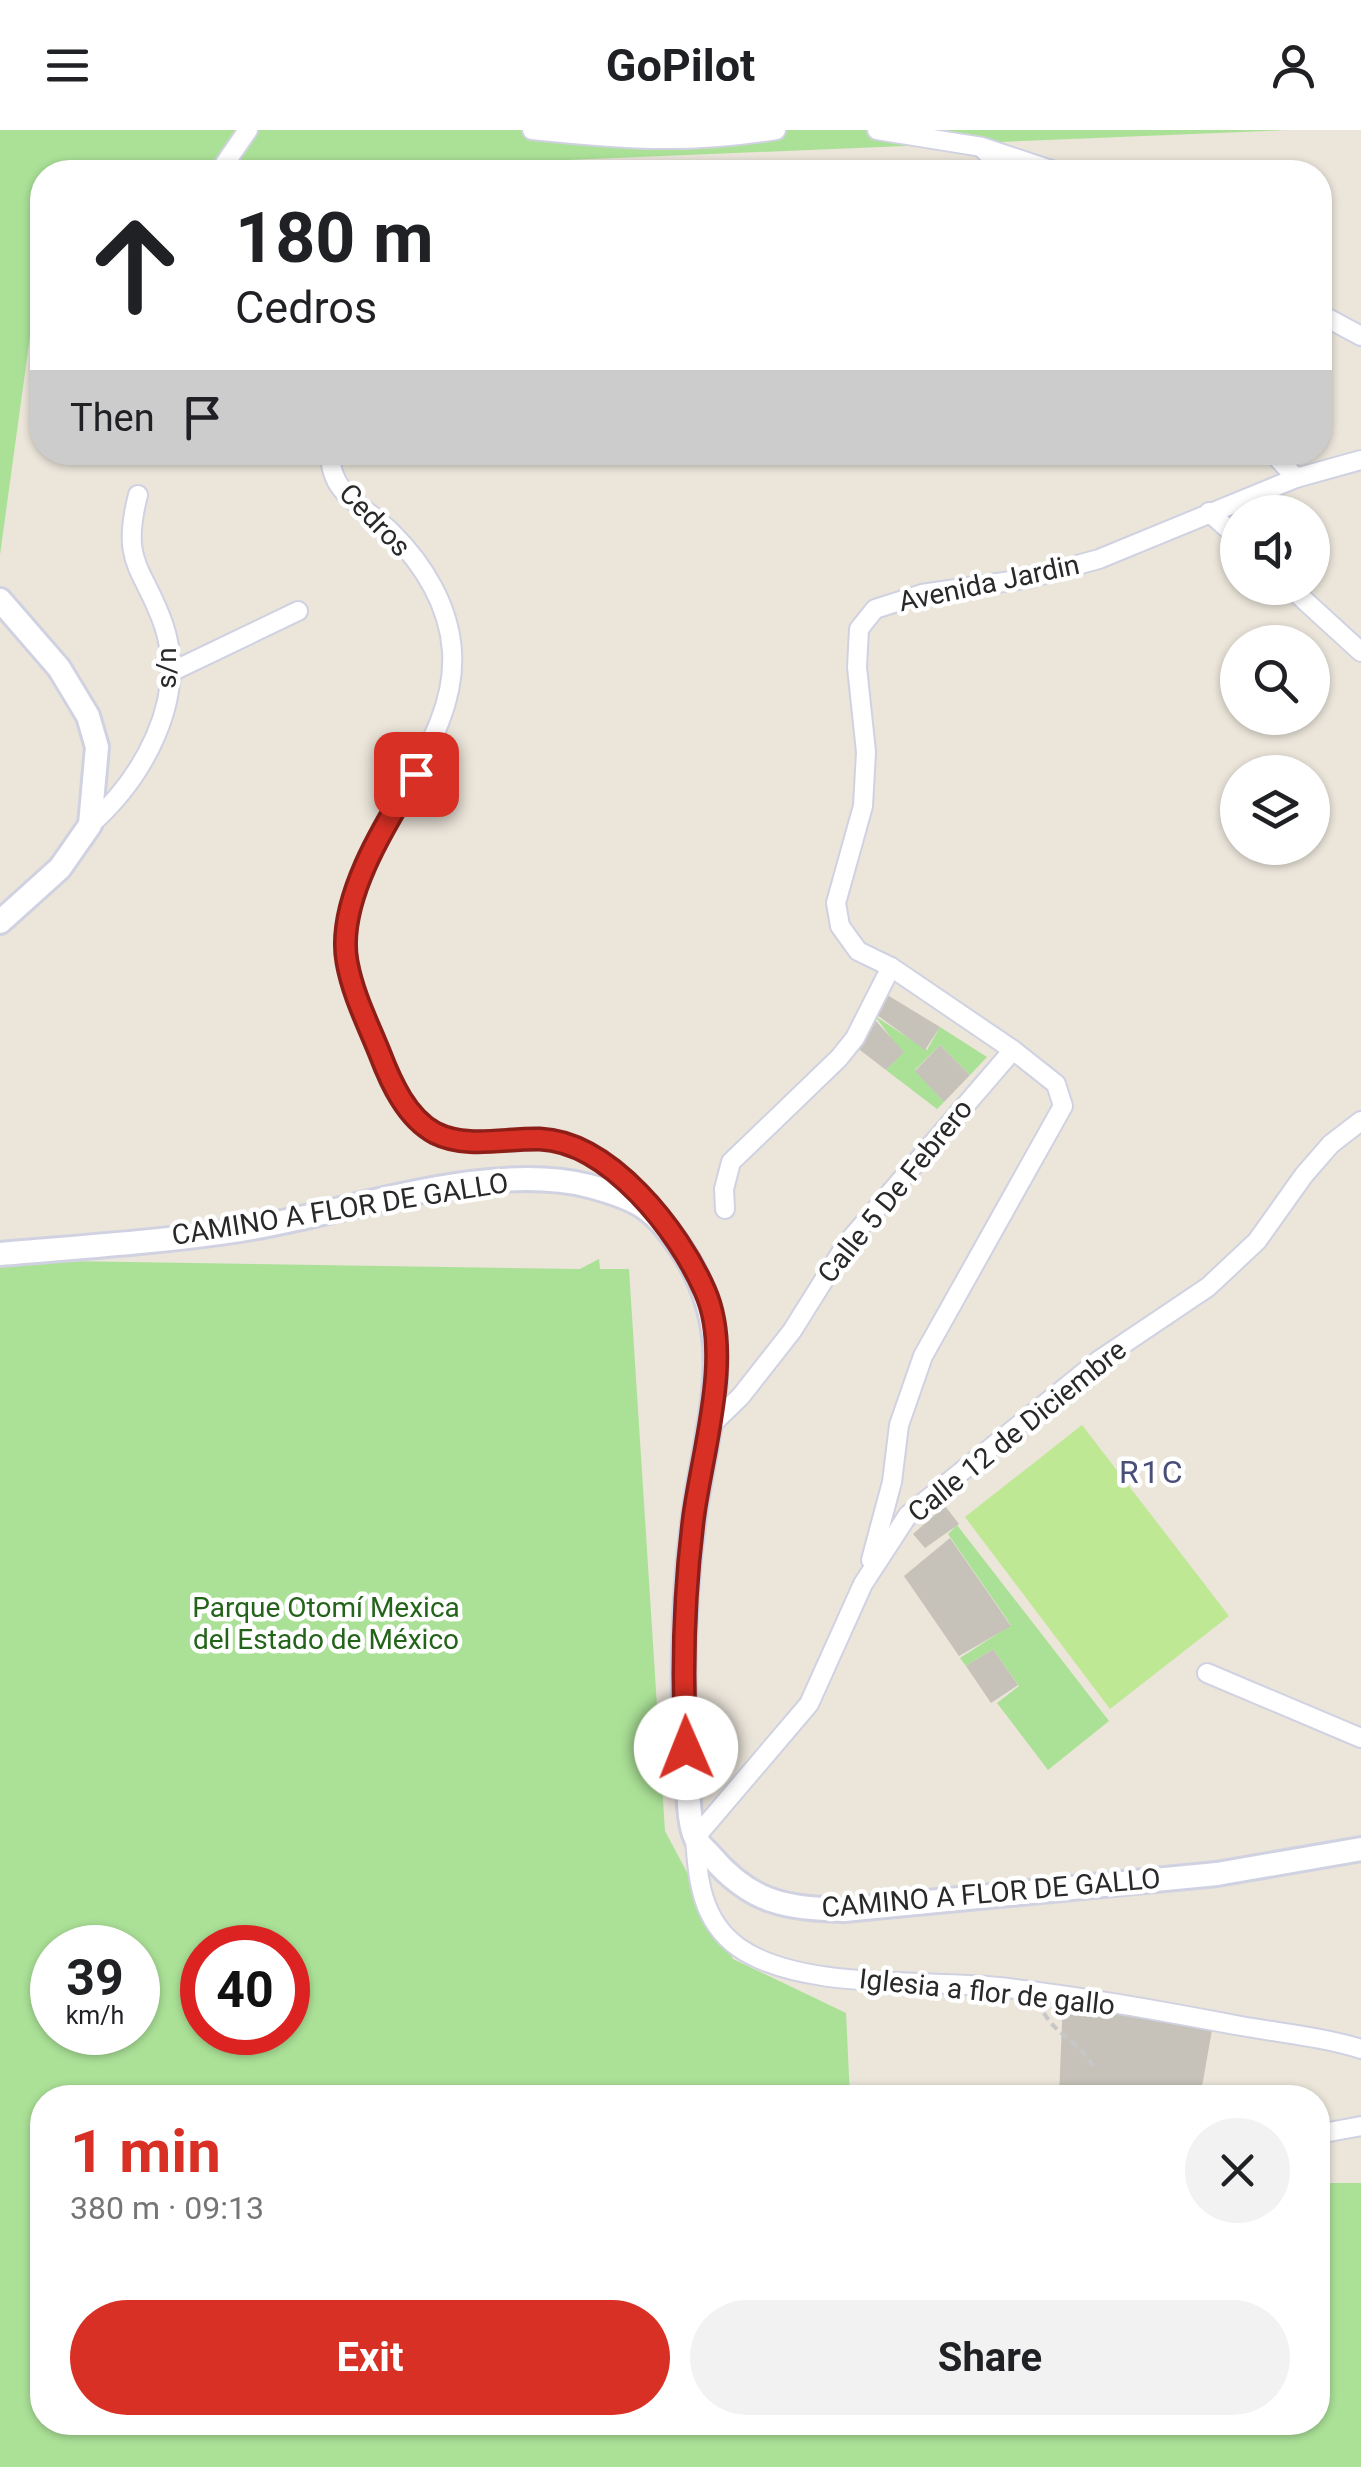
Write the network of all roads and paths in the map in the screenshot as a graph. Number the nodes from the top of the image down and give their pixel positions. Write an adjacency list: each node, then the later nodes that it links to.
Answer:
1 (248, 130): 6 (street)
2 (532, 130): 3 (street)
3 (776, 130)
4 (877, 130): 5 (street)
5 (982, 147): 7 (street); 8 (street)
6 (227, 160)
7 (994, 160)
8 (1021, 160)
9 (1332, 320): 10 (street)
10 (1361, 336)
11 (1361, 460): 14 (street, Avenida Jardin)
12 (331, 465): 28 (street, Cedros)
13 (1284, 465): 14 (street)
14 (1296, 478): 16 (street, Avenida Jardin)
15 (138, 495): 22 (street, s/n)
16 (1209, 512): 17 (street); 25 (street, Avenida Jardin)
17 (1220, 522)
18 (0, 600): 23 (street)
19 (1310, 605): 21 (street)
20 (298, 611): 22 (street)
21 (1361, 652)
22 (171, 672): 23 (street, s/n)
23 (90, 825): 24 (street)
24 (0, 922)
25 (891, 968): 26 (street, Avenida Jardin); 29 (street)
26 (1013, 1050): 31 (street, Calle 5 De Febrero); 32 (street, Avenida Jardin)
27 (1361, 1121): 32 (street, Calle 12 de Diciembre)
28 (648, 1207): 30 (street, CAMINO A FLOR DE GALLO); 31 (street)
29 (725, 1209)
30 (0, 1254)
31 (708, 1429): 35 (street)
32 (863, 1584): 35 (street, Calle 12 de Diciembre)
33 (1207, 1673): 34 (street)
34 (1361, 1738)
35 (695, 1838): 36 (street, CAMINO A FLOR DE GALLO); 38 (street, Iglesia a flor de gallo)
36 (1361, 1849)
37 (1044, 2008): 39 (path)
38 (1361, 2049)
39 (1094, 2069)
40 (1361, 2126): 41 (street)
41 (1330, 2132)

